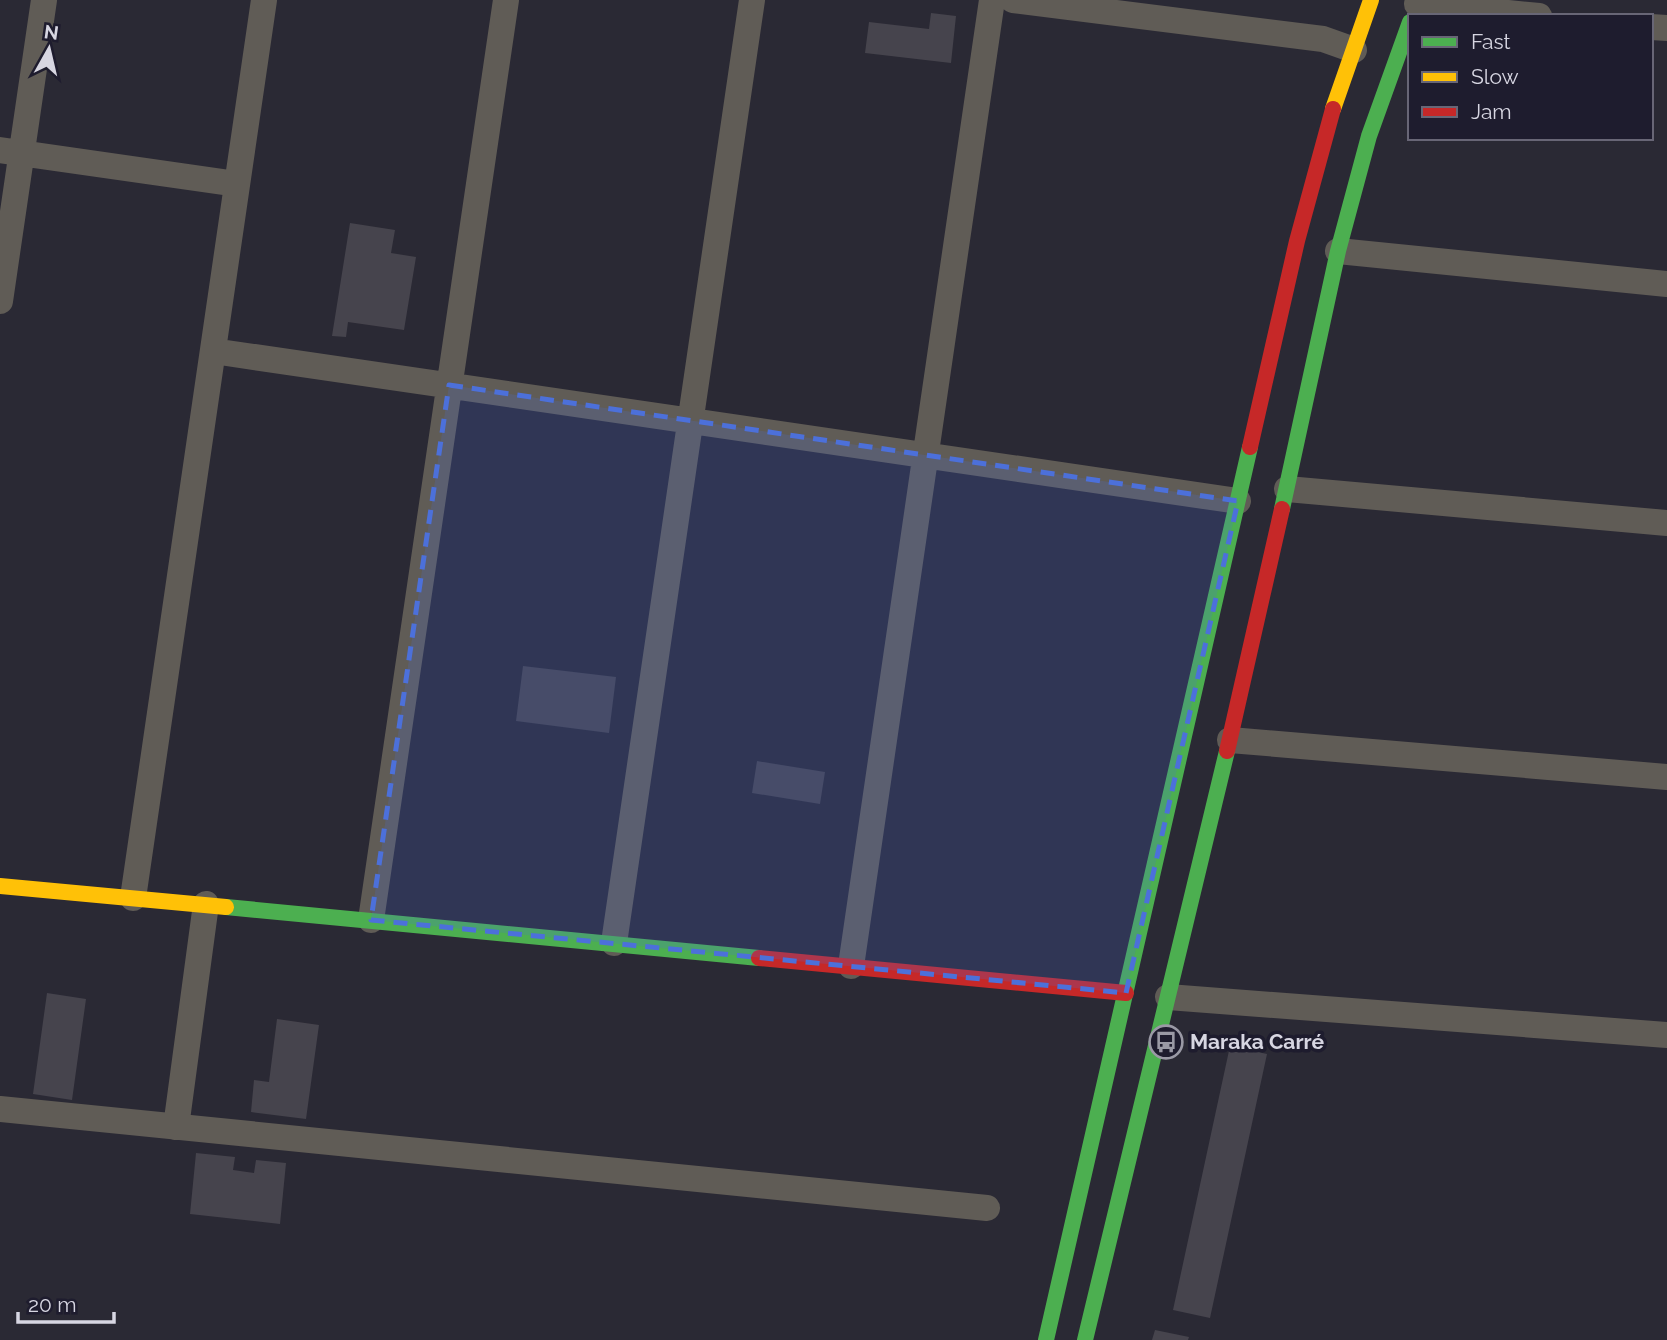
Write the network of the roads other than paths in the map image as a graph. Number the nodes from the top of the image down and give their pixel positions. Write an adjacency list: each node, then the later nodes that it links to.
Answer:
1 (44, 0): 12 (street)
2 (264, 0): 13 (street)
3 (506, 0): 18 (street)
4 (752, 0): 19 (street)
5 (992, 0): 20 (street)
6 (1371, 0): 11 (main road)
7 (1022, 1): 11 (street)
8 (1414, 10): 9 (street)
9 (1497, 14)
10 (1408, 27): 14 (main road)
11 (1354, 50): 22 (main road)
12 (11, 151): 13 (street); 16 (street)
13 (237, 184): 17 (street)
14 (1338, 251): 15 (street); 21 (main road)
15 (1667, 284)
16 (0, 301)
17 (213, 351): 18 (street); 27 (street)
18 (449, 385): 19 (street); 29 (street)
19 (690, 420): 20 (street); 30 (street)
20 (926, 454): 22 (street); 31 (street)
21 (1287, 489): 23 (street); 24 (main road)
22 (1238, 501): 32 (main road)
23 (1667, 523)
24 (1230, 740): 25 (street); 33 (main road)
25 (1667, 777)
26 (0, 886): 27 (main road)
27 (133, 898): 28 (main road)
28 (205, 904): 29 (main road); 36 (street)
29 (371, 920): 30 (main road)
30 (614, 943): 31 (main road)
31 (851, 965): 32 (main road)
32 (1126, 993): 38 (main road)
33 (1168, 996): 34 (street); 39 (main road)
34 (1667, 1035)
35 (0, 1110): 36 (street)
36 (176, 1127): 37 (street)
37 (987, 1209)
38 (1046, 1340)
39 (1086, 1340)

